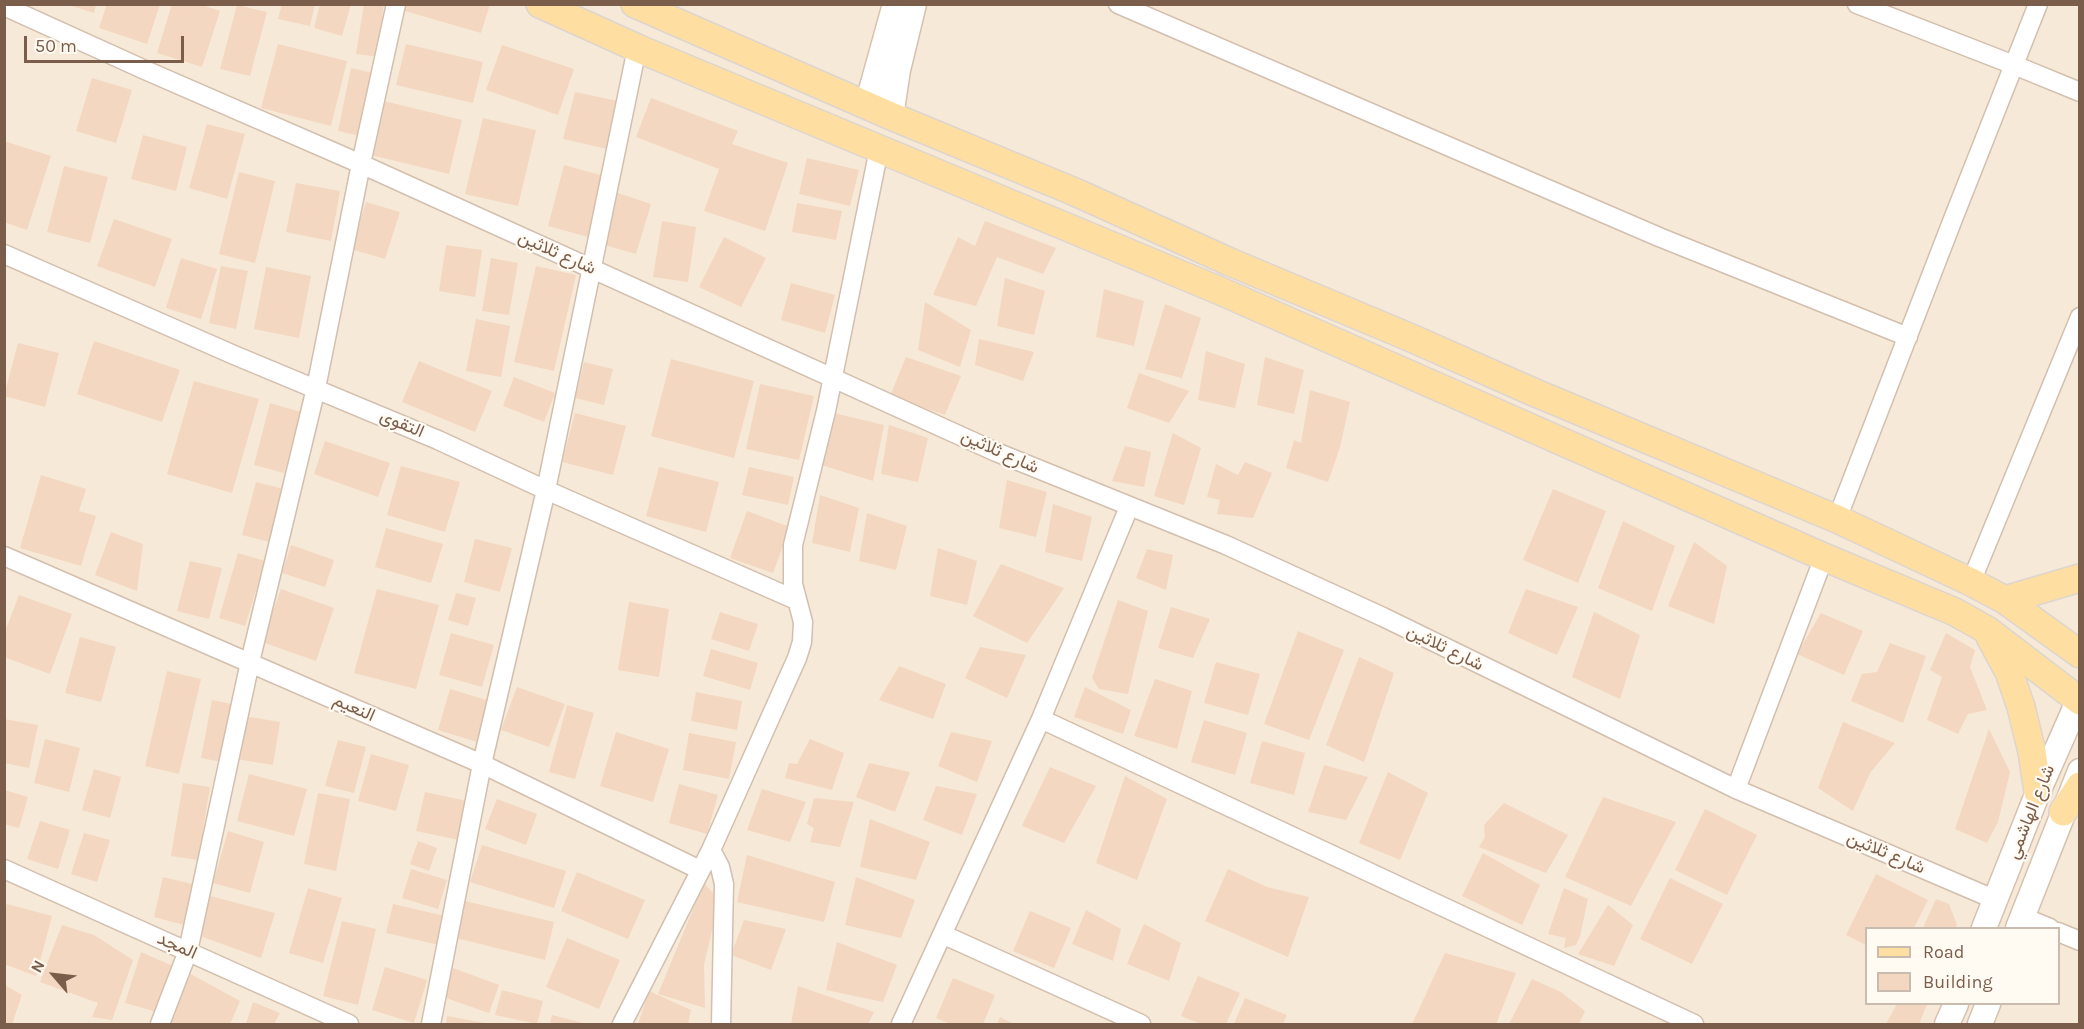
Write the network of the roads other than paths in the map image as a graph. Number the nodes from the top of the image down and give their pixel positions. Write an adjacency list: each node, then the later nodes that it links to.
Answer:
1 (396, 4): 16 (street)
2 (540, 4): 10 (main road)
3 (895, 4): 14 (main road)
4 (914, 4): 14 (main road)
5 (1118, 4): 22 (street)
6 (1857, 4): 12 (street)
7 (2038, 4): 12 (street)
8 (4, 6): 16 (street, شارع ثلاثين)
9 (640, 6): 14 (main road)
10 (581, 12): 11 (main road)
11 (637, 48): 15 (main road); 19 (street)
12 (2014, 65): 13 (street); 22 (street)
13 (2079, 92)
14 (879, 111): 18 (main road)
15 (879, 149): 20 (main road); 23 (street)
16 (361, 164): 19 (street, شارع ثلاثين); 24 (street)
17 (4, 254): 24 (street, التقوى)
18 (1230, 262): 20 (main road); 27 (main road)
19 (591, 269): 23 (street, شارع ثلاثين); 25 (street)
20 (1218, 290): 29 (main road)
21 (2079, 317): 31 (street)
22 (1908, 337): 27 (street)
23 (833, 376): 26 (street, شارع ثلاثين); 32 (street)
24 (316, 388): 25 (street, التقوى); 36 (street)
25 (546, 490): 32 (street, التقوى); 39 (street)
26 (1129, 507): 38 (street); 42 (street, شارع ثلاثين)
27 (1837, 519): 31 (main road)
28 (4, 556): 36 (street, النعيم)
29 (1824, 557): 34 (main road); 42 (street)
30 (2079, 578): 33 (main road)
31 (1971, 582): 33 (main road)
32 (796, 600): 45 (street)
33 (2005, 600): 35 (main road)
34 (1987, 630): 37 (main road); 43 (main road)
35 (2079, 654)
36 (250, 662): 39 (street, النعيم); 55 (street)
37 (2079, 700): 43 (main road, شارع الهاشمي)
38 (1041, 719): 53 (street); 65 (street)
39 (482, 764): 46 (street, النعيم); 60 (street)
40 (2079, 771): 44 (main road, شارع الهاشمي)
41 (2079, 786): 44 (main road)
42 (1736, 789): 48 (street, شارع ثلاثين)
43 (2038, 792): 48 (main road, شارع الهاشمي)
44 (2063, 812): 49 (main road, شارع الهاشمي)
45 (711, 850): 46 (street); 62 (street)
46 (700, 870): 61 (street)
47 (6, 875): 55 (street, المجد)
48 (1995, 900): 50 (main road, شارع الهاشمي)
49 (2020, 923): 51 (street)
50 (1984, 927)
51 (2044, 927)
52 (2060, 933): 54 (street)
53 (944, 935): 63 (street); 64 (street)
54 (2079, 941)
55 (188, 951): 58 (street); 59 (street, المجد)
56 (1956, 1005): 66 (main road)
57 (1988, 1005): 67 (main road)
58 (160, 1024)
59 (349, 1024)
60 (431, 1024)
61 (622, 1024)
62 (721, 1024)
63 (901, 1024)
64 (1141, 1024)
65 (1694, 1024)
66 (1947, 1024)
67 (1980, 1024)

